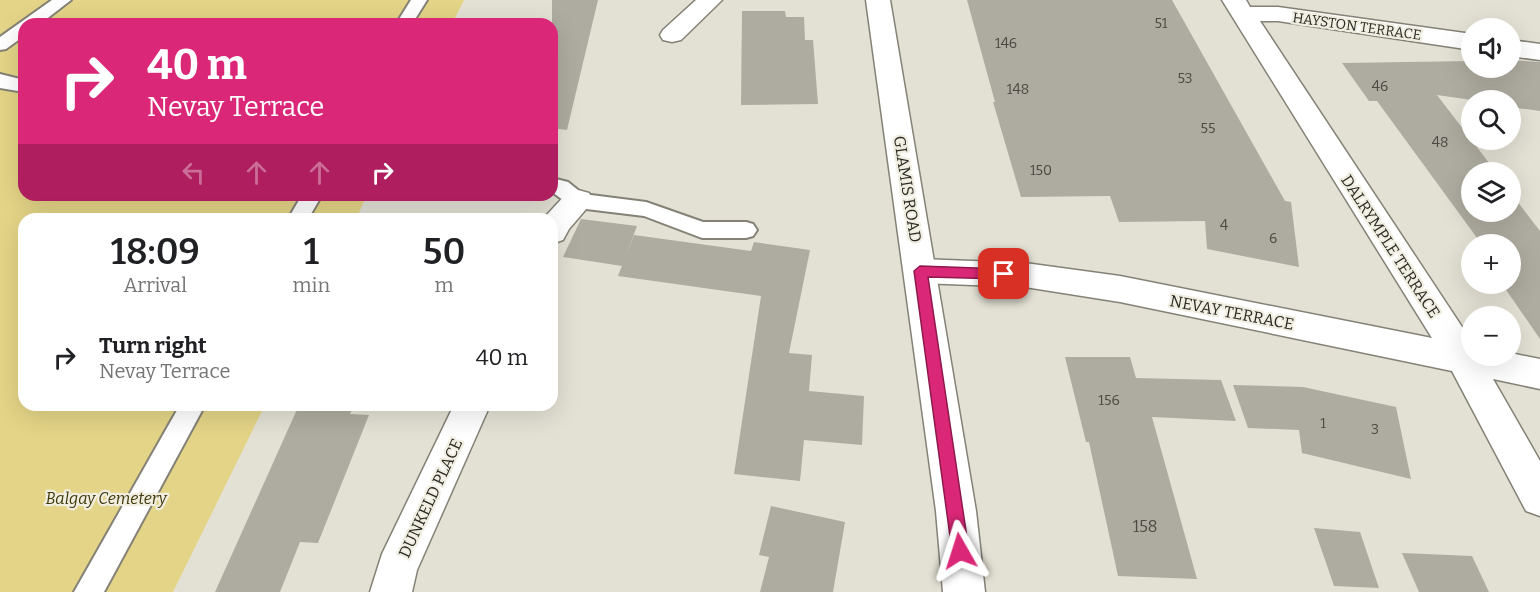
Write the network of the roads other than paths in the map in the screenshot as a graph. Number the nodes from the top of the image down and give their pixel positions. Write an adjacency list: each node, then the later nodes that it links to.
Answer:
1 (63, 0): 6 (lane)
2 (419, 0): 7 (lane)
3 (710, 0): 9 (street)
4 (878, 0): 20 (street, GLAMIS ROAD)
5 (1238, 7): 10 (street, HAYSTON TERRACE); 21 (street, DALRYMPLE TERRACE)
6 (38, 18)
7 (408, 18)
8 (18, 32): 11 (lane)
9 (672, 34)
10 (1461, 40)
11 (0, 45)
12 (1521, 49): 13 (street)
13 (1540, 52)
14 (0, 80): 15 (lane)
15 (18, 85)
16 (558, 186): 17 (lane)
17 (578, 201): 18 (street); 19 (lane)
18 (558, 221)
19 (746, 230)
20 (920, 271): 22 (street, NEVAY TERRACE); 31 (street, GLAMIS ROAD)
21 (1461, 355)
22 (1461, 358)
23 (1467, 366): 28 (street, DALRYMPLE TERRACE)
24 (1502, 366): 25 (street, NEVAY TERRACE)
25 (1540, 374)
26 (190, 411): 29 (lane)
27 (469, 411): 30 (street, DUNKELD PLACE)
28 (1540, 498)
29 (88, 592)
30 (391, 592)
31 (964, 592)

